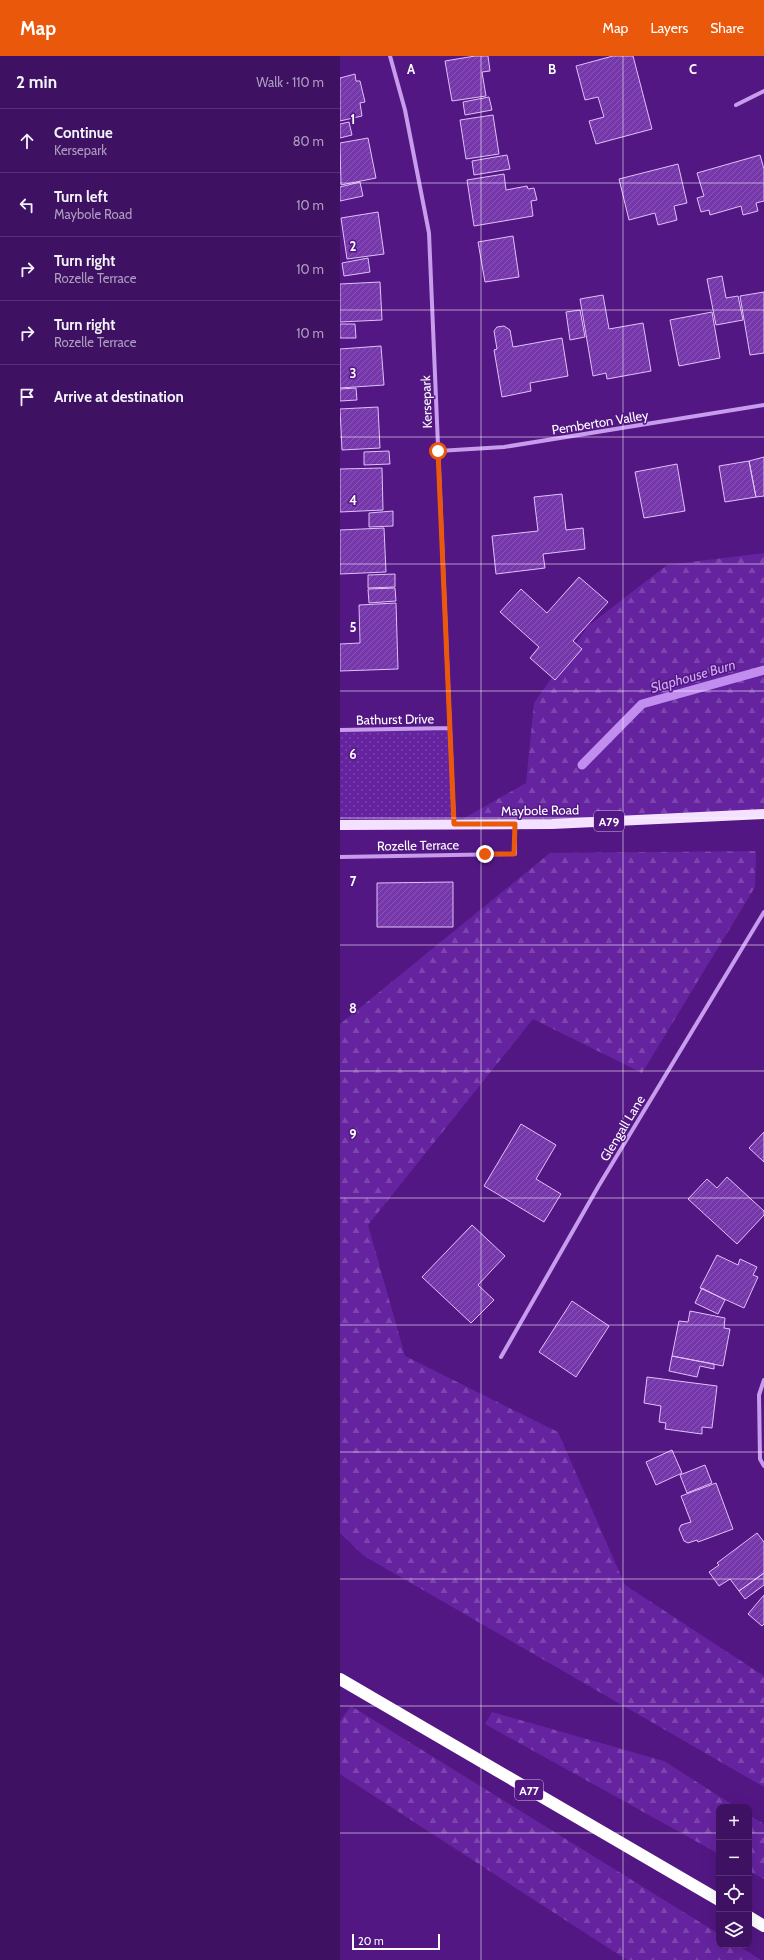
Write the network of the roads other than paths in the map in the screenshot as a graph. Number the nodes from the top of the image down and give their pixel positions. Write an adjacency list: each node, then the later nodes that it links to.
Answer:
1 (390, 56): 5 (street, Kersepark)
2 (764, 91): 3 (street)
3 (736, 104)
4 (764, 405): 5 (street, Pemberton Valley)
5 (438, 451): 6 (street, Kersepark)
6 (450, 728): 7 (street, Bathurst Drive); 9 (street, Kersepark)
7 (340, 730)
8 (764, 814): 10 (main road, Maybole Road / A79)
9 (454, 824): 10 (main road, Maybole Road / A79); 11 (main road, Maybole Road / A79)
10 (515, 824): 12 (street, Rozelle Terrace)
11 (340, 825)
12 (340, 857)
13 (764, 912): 14 (street, Glengall Lane)
14 (501, 1357)
15 (764, 1380): 16 (street)
16 (764, 1466)
17 (340, 1679): 18 (highway, A77)
18 (716, 1898)
19 (752, 1919): 20 (highway)
20 (764, 1926)

